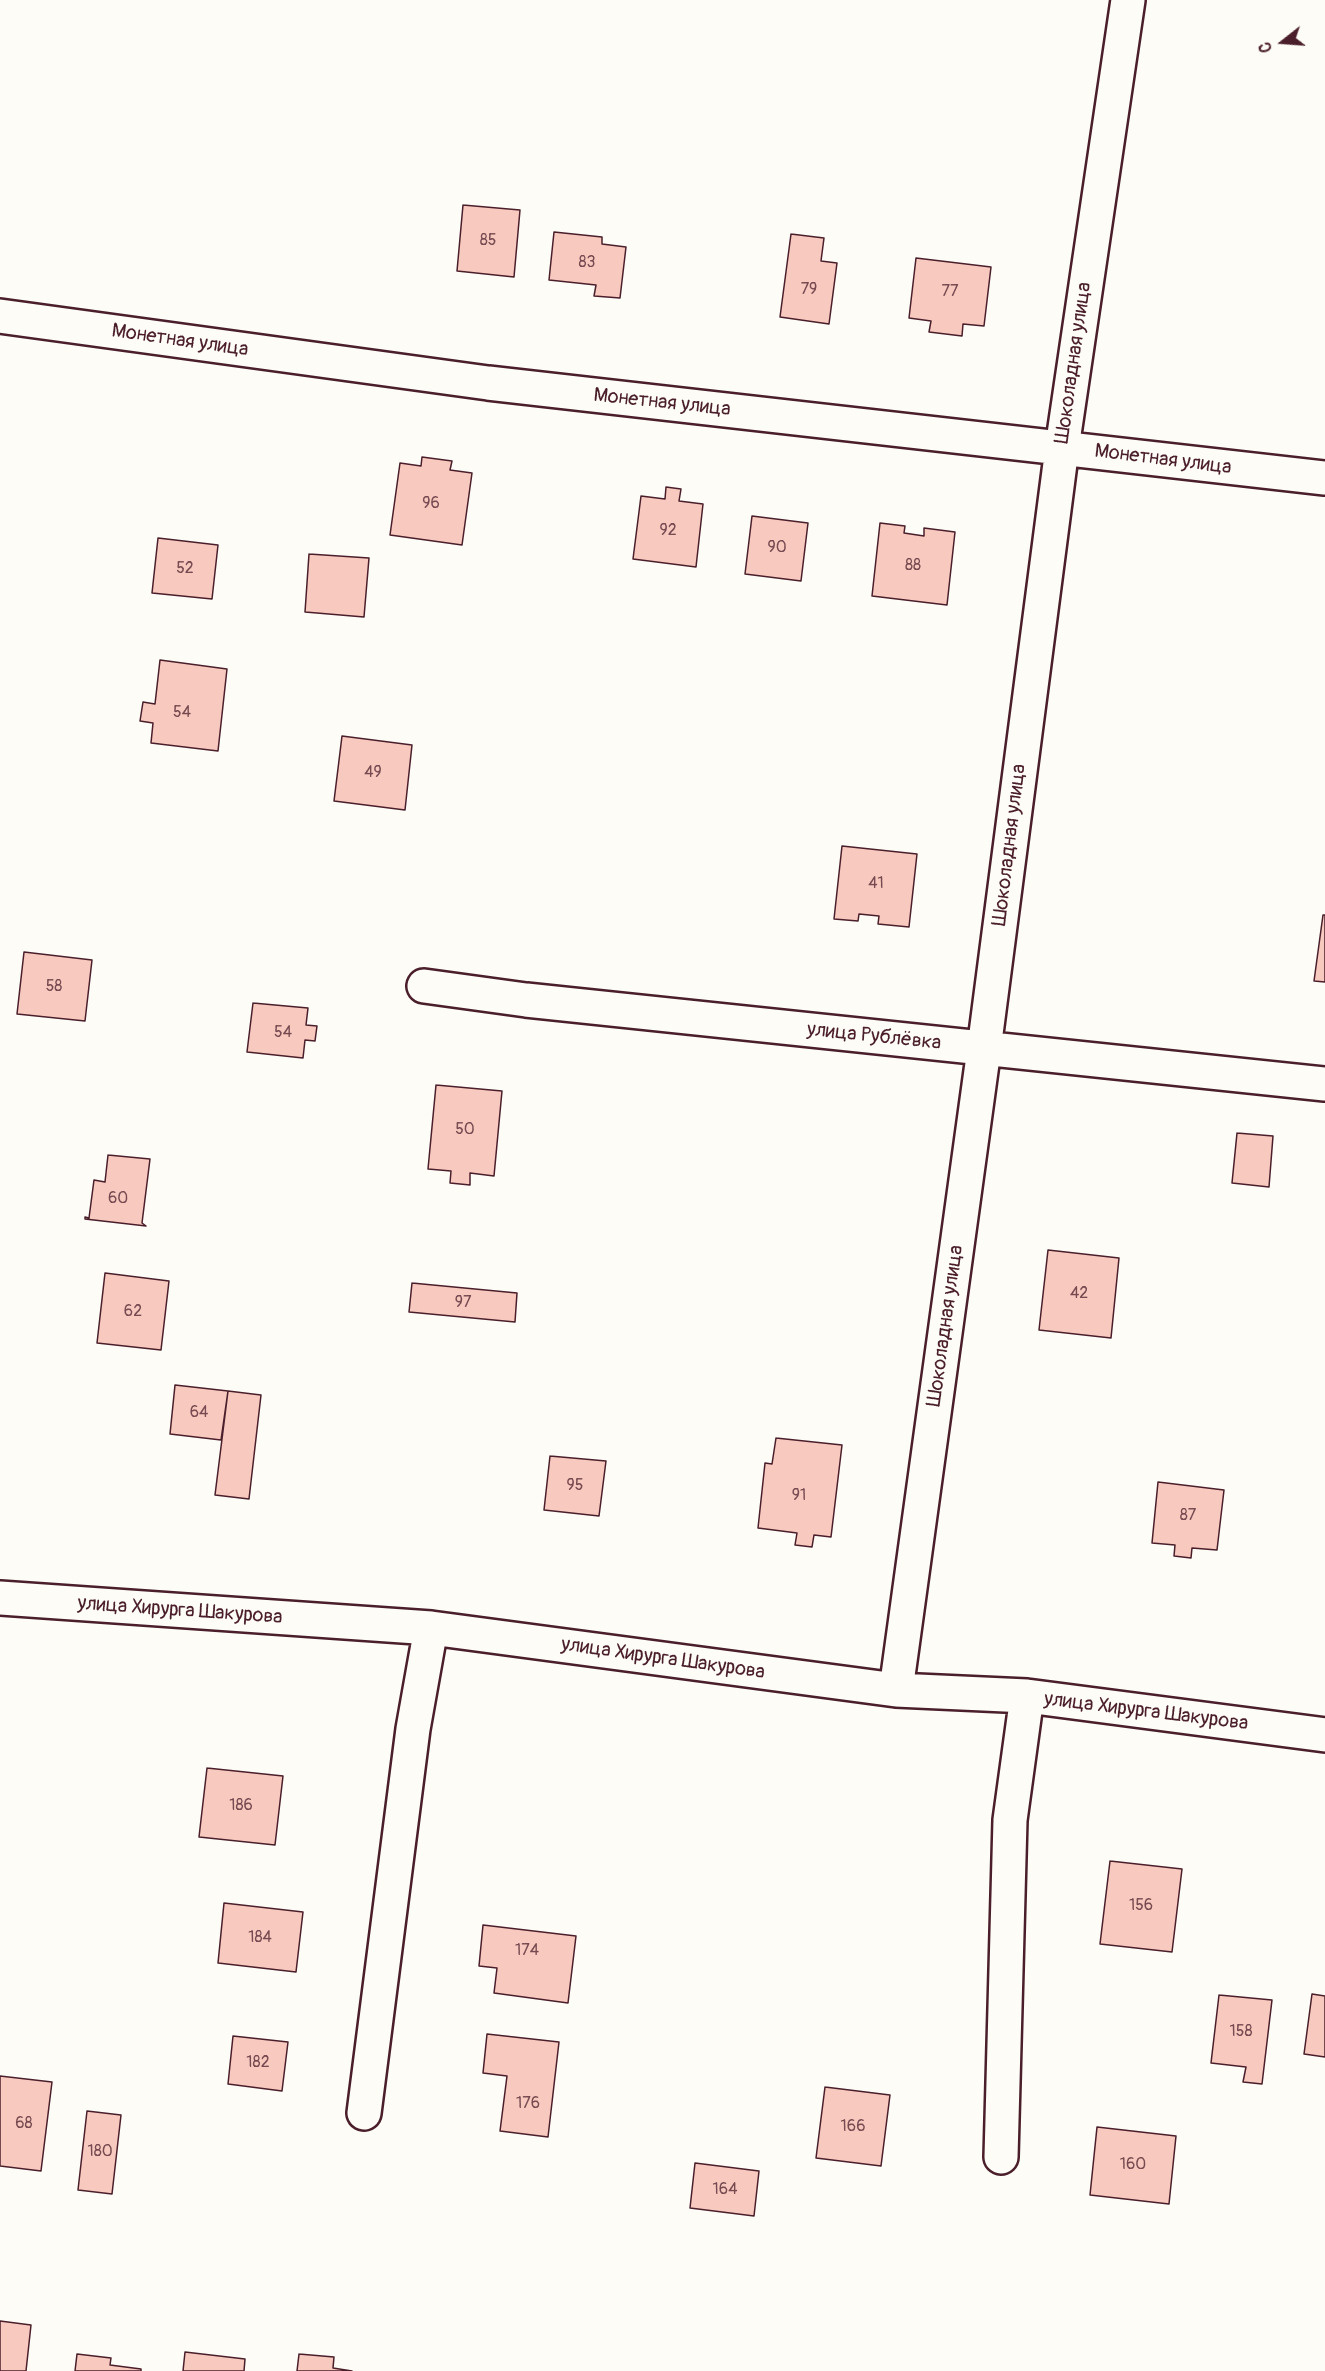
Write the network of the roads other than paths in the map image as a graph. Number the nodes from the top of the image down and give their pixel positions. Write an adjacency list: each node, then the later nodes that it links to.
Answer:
1 (1128, 0): 3 (street, Шоколадная улица)
2 (0, 316): 3 (street, Монетная улица)
3 (1062, 448): 4 (street, Монетная улица); 6 (street, Шоколадная улица)
4 (1325, 478)
5 (424, 986): 6 (street, улица Рублёвка)
6 (984, 1049): 7 (street, улица Рублёвка); 10 (street, Шоколадная улица)
7 (1325, 1084)
8 (0, 1598): 9 (street, улица Хирурга Шакурова)
9 (431, 1628): 10 (street, улица Хирурга Шакурова); 13 (street)
10 (896, 1690): 11 (street, улица Хирурга Шакурова)
11 (1027, 1696): 12 (street, улица Хирурга Шакурова); 14 (street)
12 (1325, 1735)
13 (364, 2113)
14 (1000, 2157)

